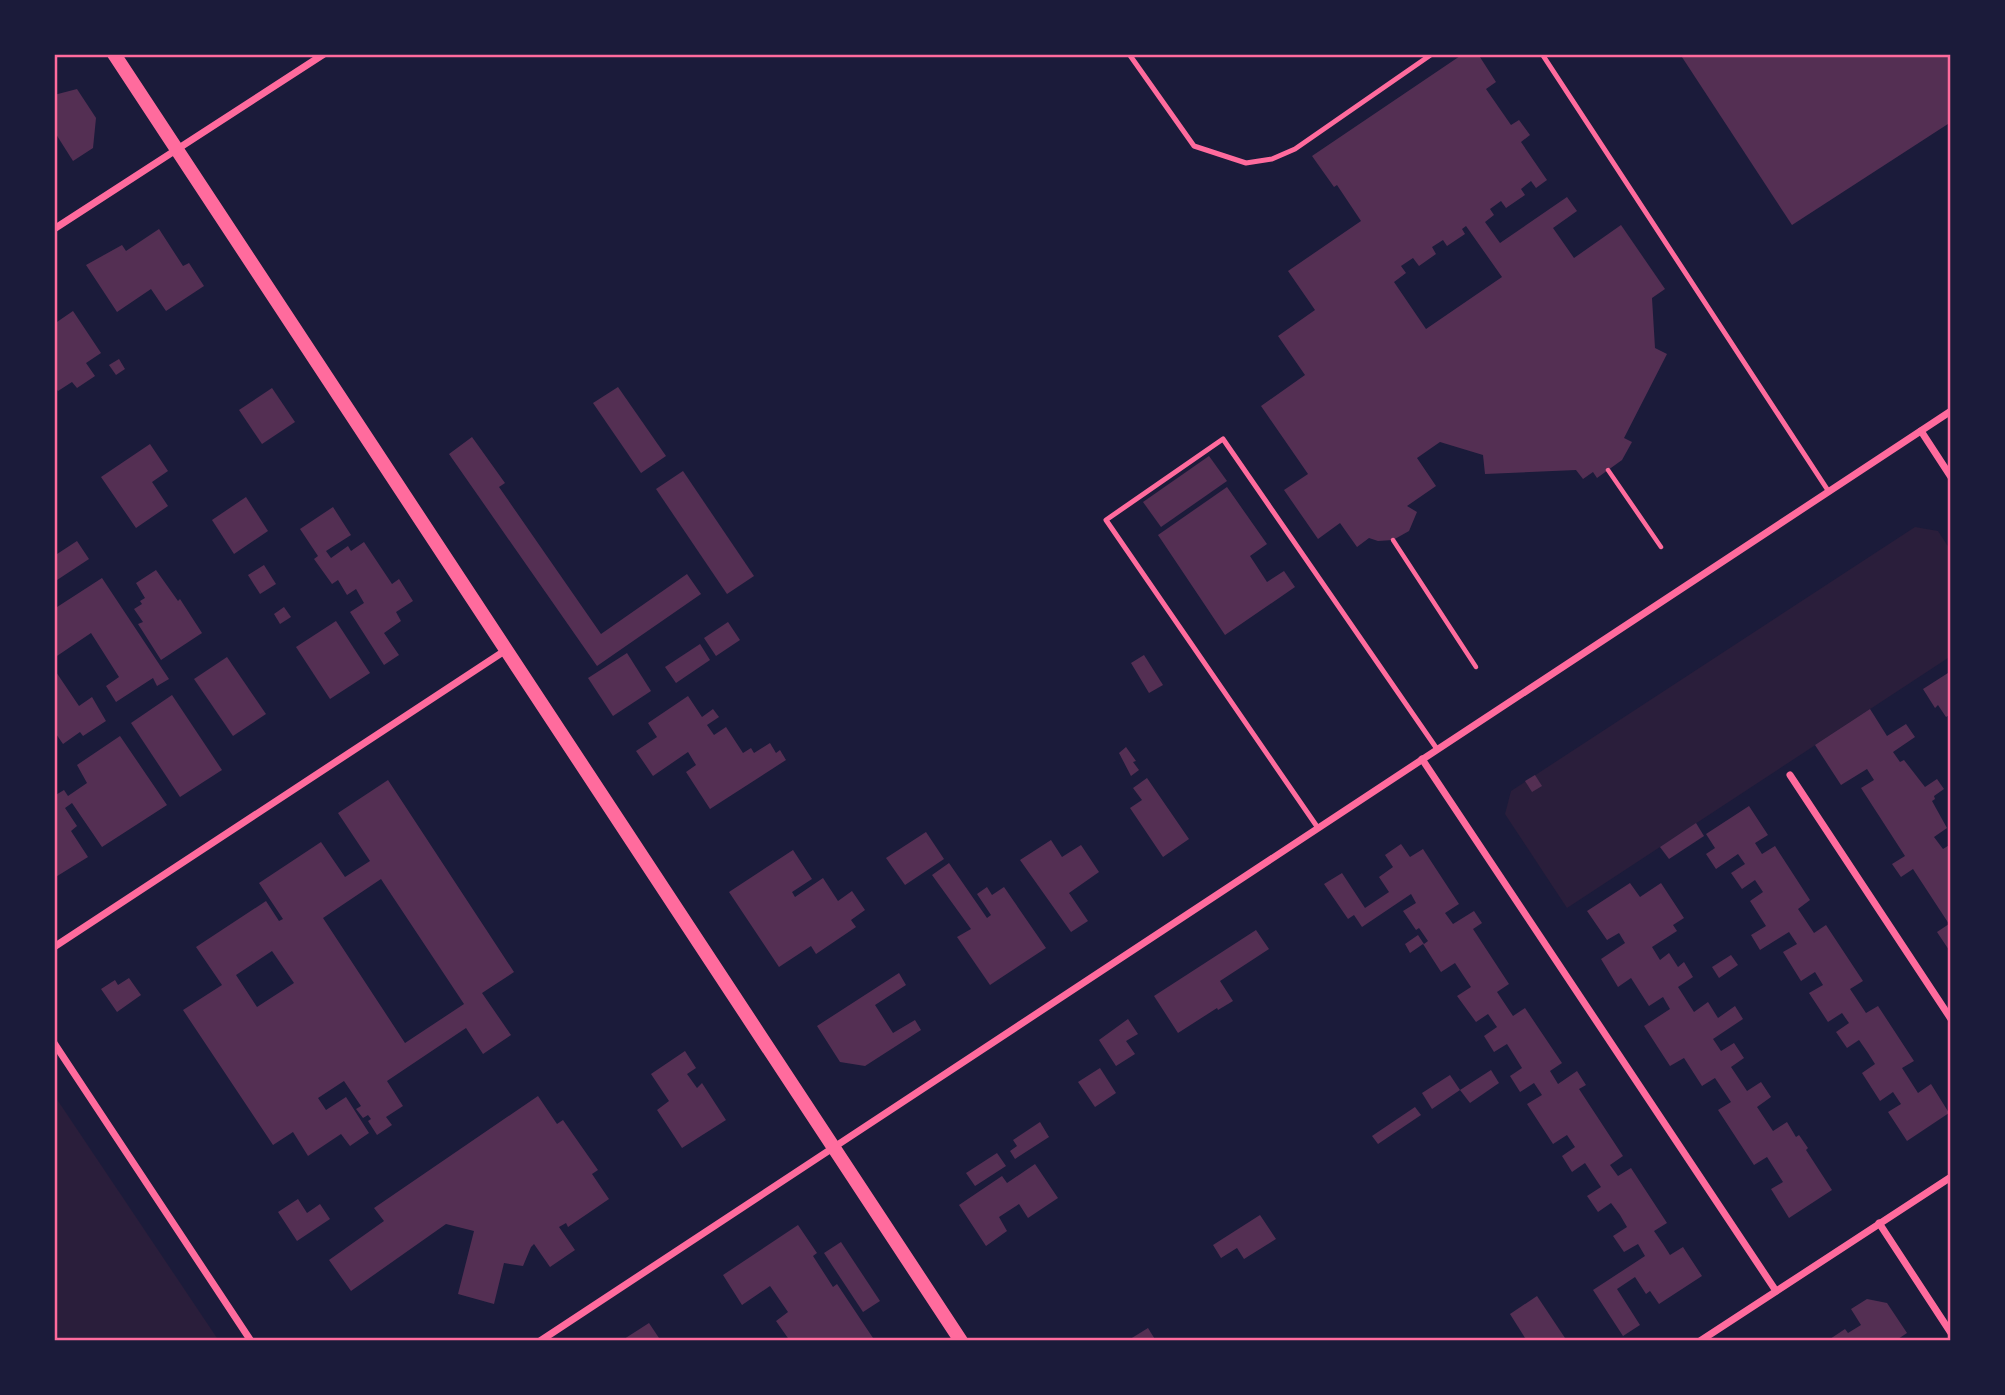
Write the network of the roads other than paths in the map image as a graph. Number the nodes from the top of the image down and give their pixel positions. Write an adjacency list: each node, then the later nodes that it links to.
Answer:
1 (114, 54): 6 (main road)
2 (324, 54): 6 (street)
3 (1129, 54): 4 (lane)
4 (1432, 54)
5 (1542, 54): 11 (lane)
6 (176, 148): 7 (street); 12 (main road)
7 (54, 229)
8 (1951, 411): 9 (street)
9 (1921, 430): 10 (street); 11 (street)
10 (1951, 477)
11 (1829, 492): 13 (street)
12 (507, 650): 17 (street); 20 (main road)
13 (1437, 750): 14 (street); 16 (lane)
14 (1422, 760): 16 (street); 23 (street)
15 (1790, 775): 18 (street)
16 (1318, 828): 20 (street)
17 (54, 947)
18 (1951, 1019)
19 (54, 1043): 25 (street)
20 (834, 1147): 26 (street); 27 (main road)
21 (1951, 1177): 22 (street)
22 (1880, 1223): 23 (street); 24 (street)
23 (1776, 1290): 28 (street)
24 (1951, 1332)
25 (251, 1341)
26 (540, 1341)
27 (961, 1341)
28 (1700, 1341)

